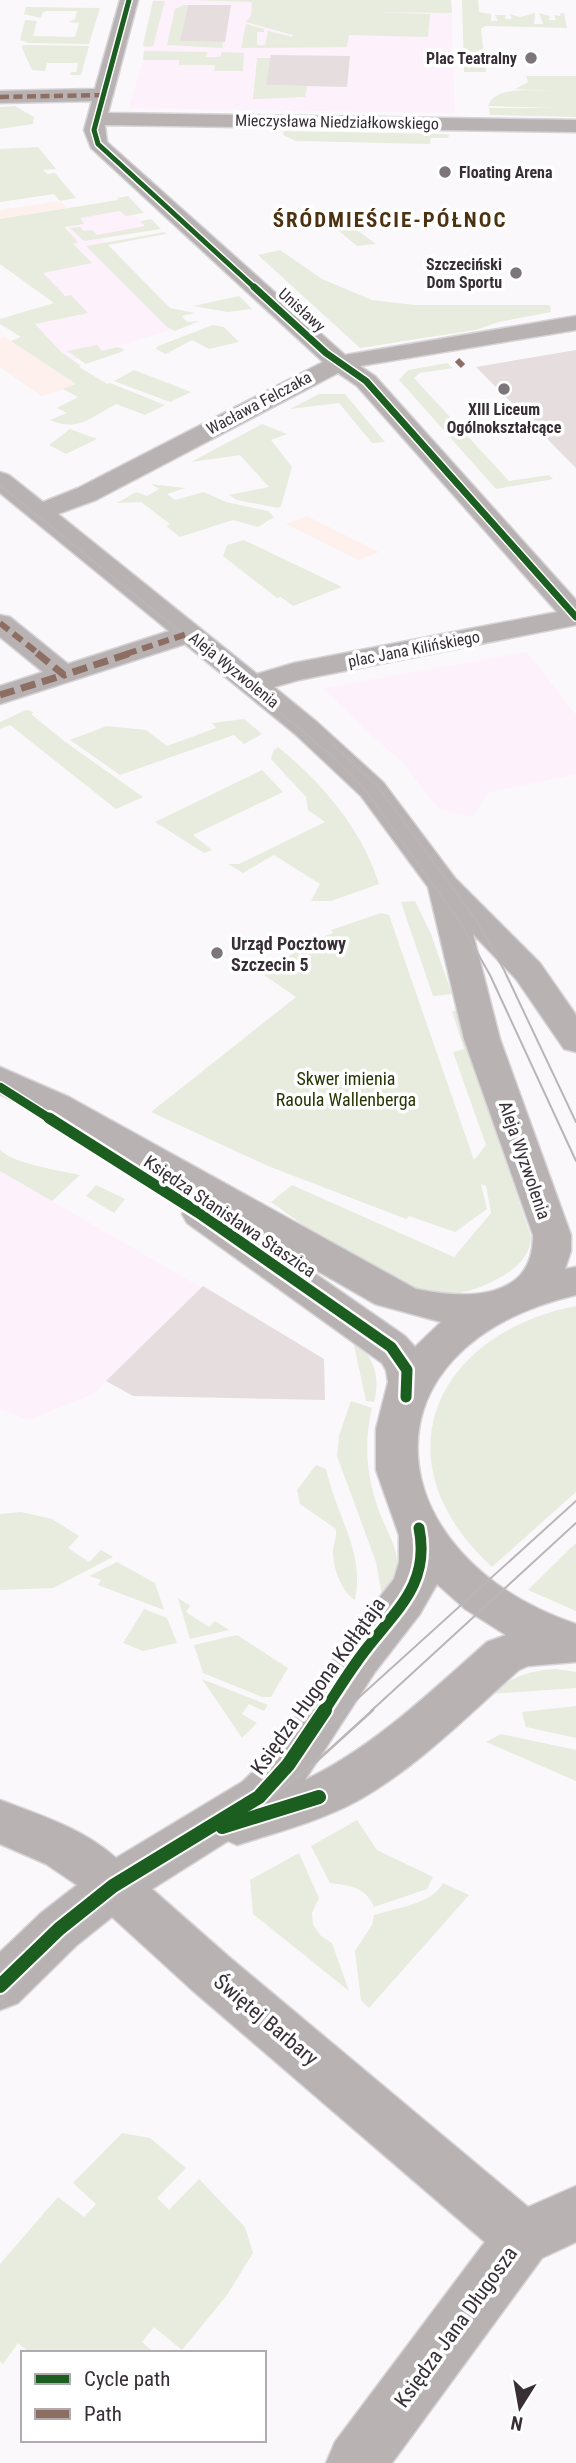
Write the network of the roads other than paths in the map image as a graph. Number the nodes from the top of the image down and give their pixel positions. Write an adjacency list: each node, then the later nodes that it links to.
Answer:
1 (130, 0): 2 (street, Unisławy)
2 (105, 95): 3 (street); 4 (street, Unisławy)
3 (0, 97)
4 (98, 118): 5 (street, Mieczysława Niedziałkowskiego); 7 (street, Unisławy)
5 (576, 126)
6 (576, 323): 7 (street, Wacława Felczaka)
7 (341, 363): 9 (street, Wacława Felczaka); 10 (street, Unisławy)
8 (0, 480): 9 (street, Aleja Wyzwolenia)
9 (40, 512): 12 (street, Aleja Wyzwolenia)
10 (576, 617): 14 (street, plac Jana Kilińskiego)
11 (0, 623): 13 (street)
12 (190, 633): 13 (street); 14 (street, Aleja Wyzwolenia)
13 (64, 675): 15 (street)
14 (253, 684): 16 (street, Aleja Wyzwolenia)
15 (0, 695)
16 (454, 900): 17 (street, Aleja Wyzwolenia); 21 (street, Aleja Wyzwolenia)
17 (576, 1041)
18 (0, 1079): 21 (street, Księdza Stanisława Staszica)
19 (0, 1087): 22 (street, Księdza Stanisława Staszica)
20 (576, 1281): 21 (street, Księdza Stanisława Staszica)
21 (514, 1297): 22 (street)
22 (406, 1397): 23 (street)
23 (419, 1528): 24 (street); 26 (street, Księdza Hugona Kołłątaja)
24 (576, 1644): 26 (street, Księdza Hugona Kołłątaja)
25 (0, 1822): 27 (street, Świętej Barbary)
26 (198, 1834): 27 (street, Księdza Hugona Kołłątaja)
27 (113, 1886): 28 (street, Księdza Hugona Kołłątaja); 30 (street, Świętej Barbary)
28 (0, 1986)
29 (576, 2214): 30 (street, Księdza Jana Długosza)
30 (522, 2238): 31 (street, Księdza Jana Długosza)
31 (356, 2463)

